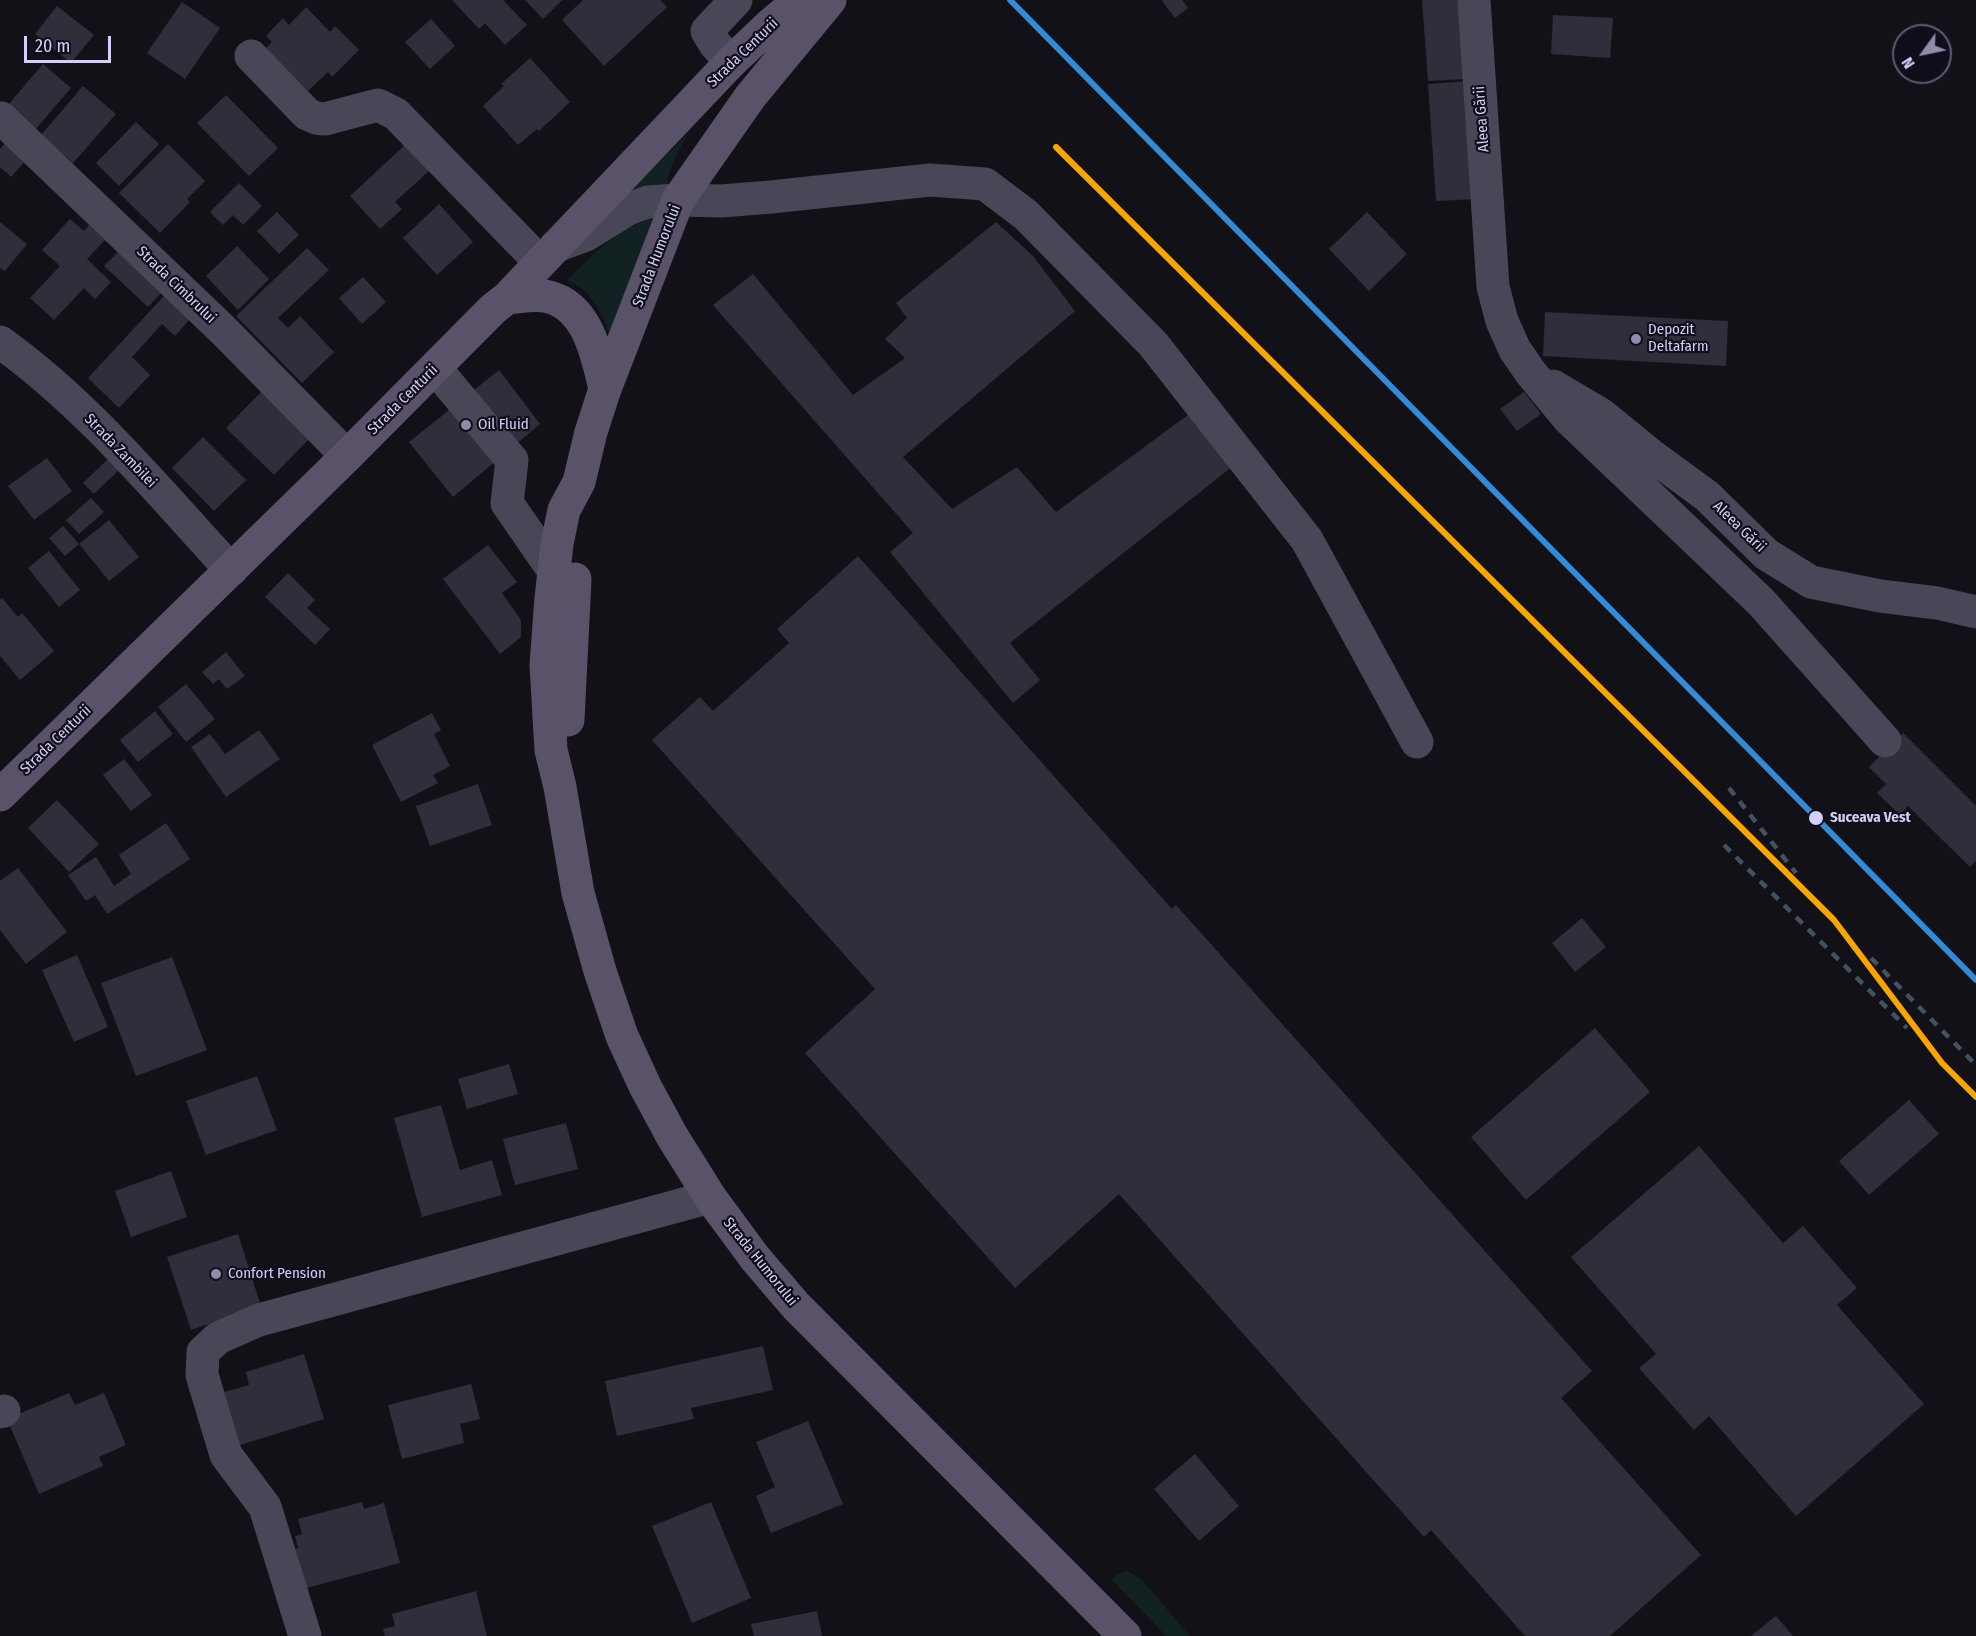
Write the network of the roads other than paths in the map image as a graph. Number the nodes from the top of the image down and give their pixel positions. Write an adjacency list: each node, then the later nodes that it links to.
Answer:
1 (736, 0): 7 (street)
2 (800, 0): 5 (main road, Strada Centurii)
3 (830, 0): 9 (main road, Strada Humorului)
4 (1474, 0): 14 (street, Aleea Gării)
5 (771, 24): 7 (main road, Strada Centurii); 9 (main road)
6 (251, 56): 10 (street)
7 (731, 62): 10 (main road, Strada Centurii)
8 (1, 118): 16 (street, Strada Cimbrului)
9 (678, 200): 10 (street); 15 (main road, Strada Humorului); 22 (street)
10 (548, 254): 11 (main road, Strada Centurii)
11 (507, 298): 13 (main road, Strada Centurii); 15 (main road)
12 (0, 342): 18 (street, Strada Zambilei)
13 (435, 368): 16 (main road, Strada Centurii); 19 (street)
14 (1531, 374): 20 (street, Aleea Gării); 21 (street, Aleea Gării)
15 (605, 389): 17 (main road, Strada Humorului)
16 (347, 456): 18 (main road, Strada Centurii)
17 (579, 482): 19 (main road, Strada Humorului); 23 (main road, Strada Humorului)
18 (231, 570): 24 (main road, Strada Centurii)
19 (554, 571): 23 (main road, Strada Humorului)
20 (1976, 612)
21 (1885, 741)
22 (1417, 742)
23 (560, 787): 25 (main road, Strada Humorului)
24 (0, 795)
25 (710, 1197): 26 (street); 27 (main road, Strada Humorului)
26 (305, 1636)
27 (1125, 1636)

